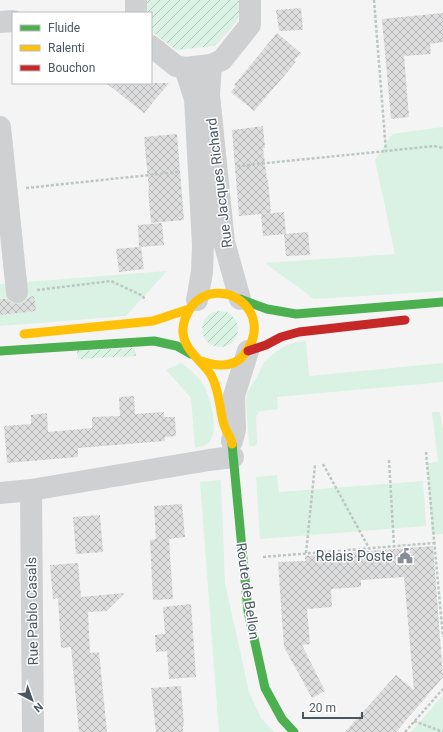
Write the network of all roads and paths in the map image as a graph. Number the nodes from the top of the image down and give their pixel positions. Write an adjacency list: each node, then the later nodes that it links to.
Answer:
1 (250, 0): 6 (street)
2 (374, 0): 9 (path)
3 (12, 21): 4 (street)
4 (0, 22)
5 (152, 47): 7 (street)
6 (211, 65): 7 (street); 11 (street, Rue Jacques Richard)
7 (185, 68): 14 (street, Rue Jacques Richard)
8 (0, 127): 10 (street)
9 (443, 148)
10 (17, 292): 12 (path)
11 (240, 299): 13 (main road); 14 (main road); 18 (main road)
12 (146, 302)
13 (443, 302)
14 (192, 305): 16 (main road); 19 (main road)
15 (413, 319): 18 (main road)
16 (14, 335)
17 (0, 350): 19 (main road)
18 (248, 351): 20 (main road); 21 (street, Route de Bellon)
19 (191, 354): 20 (main road)
20 (201, 361): 21 (main road, Route de Bellon)
21 (232, 449): 26 (street); 32 (main road, Route de Bellon)
22 (426, 452): 28 (path)
23 (389, 460): 29 (path)
24 (323, 464): 30 (path)
25 (315, 465): 31 (path)
26 (31, 490): 27 (street); 36 (street, Rue Pablo Casals)
27 (0, 494)
28 (434, 542): 29 (path); 33 (path)
29 (394, 546): 30 (path)
30 (369, 548): 31 (path)
31 (306, 553): 32 (path)
32 (243, 559): 37 (main road, Route de Bellon)
33 (443, 637)
34 (443, 689): 35 (path)
35 (414, 721): 38 (path); 39 (path)
36 (33, 732)
37 (294, 732)
38 (405, 732)
39 (443, 732)

